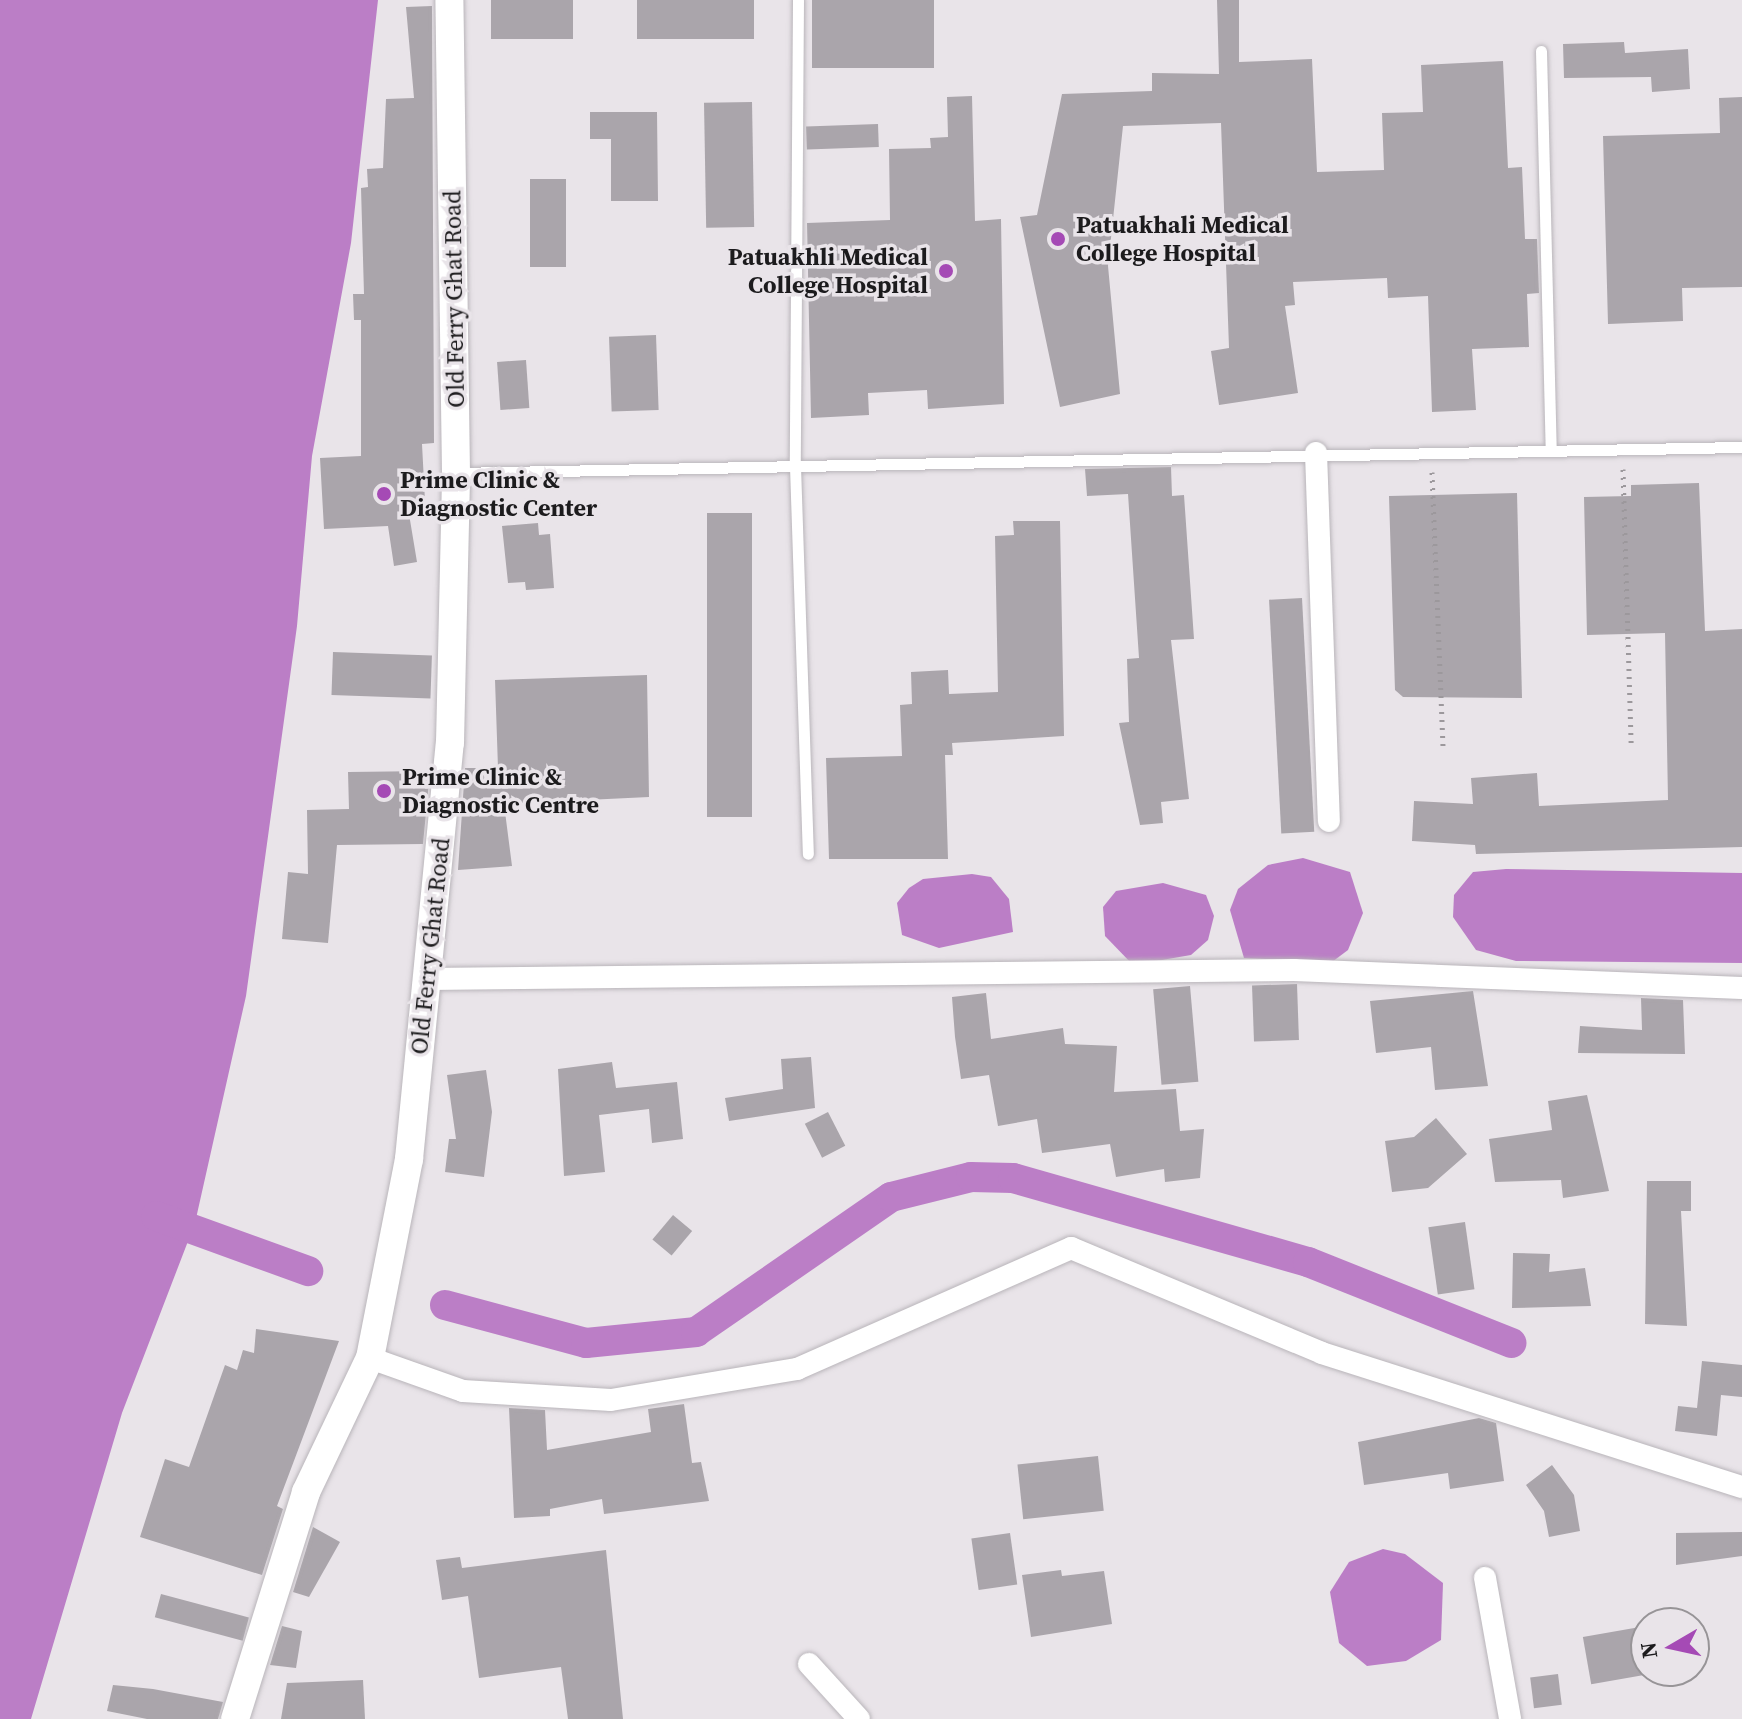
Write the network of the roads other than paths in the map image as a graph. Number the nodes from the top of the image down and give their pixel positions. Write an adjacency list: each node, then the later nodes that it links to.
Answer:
1 (449, 0): 8 (street, Old Ferry Ghat Road)
2 (798, 0): 7 (lane)
3 (1541, 51): 5 (lane)
4 (1742, 447): 5 (lane)
5 (1551, 448): 6 (lane)
6 (1316, 453): 7 (lane); 9 (street)
7 (795, 466): 8 (lane); 10 (lane)
8 (456, 473): 11 (street, Old Ferry Ghat Road)
9 (1329, 821)
10 (808, 854)
11 (427, 979): 12 (street); 13 (street, Old Ferry Ghat Road)
12 (1742, 988)
13 (370, 1358): 14 (street); 17 (street, Old Ferry Ghat Road)
14 (1742, 1487)
15 (1485, 1578): 19 (street)
16 (809, 1664): 18 (street)
17 (235, 1719)
18 (859, 1719)
19 (1510, 1719)

